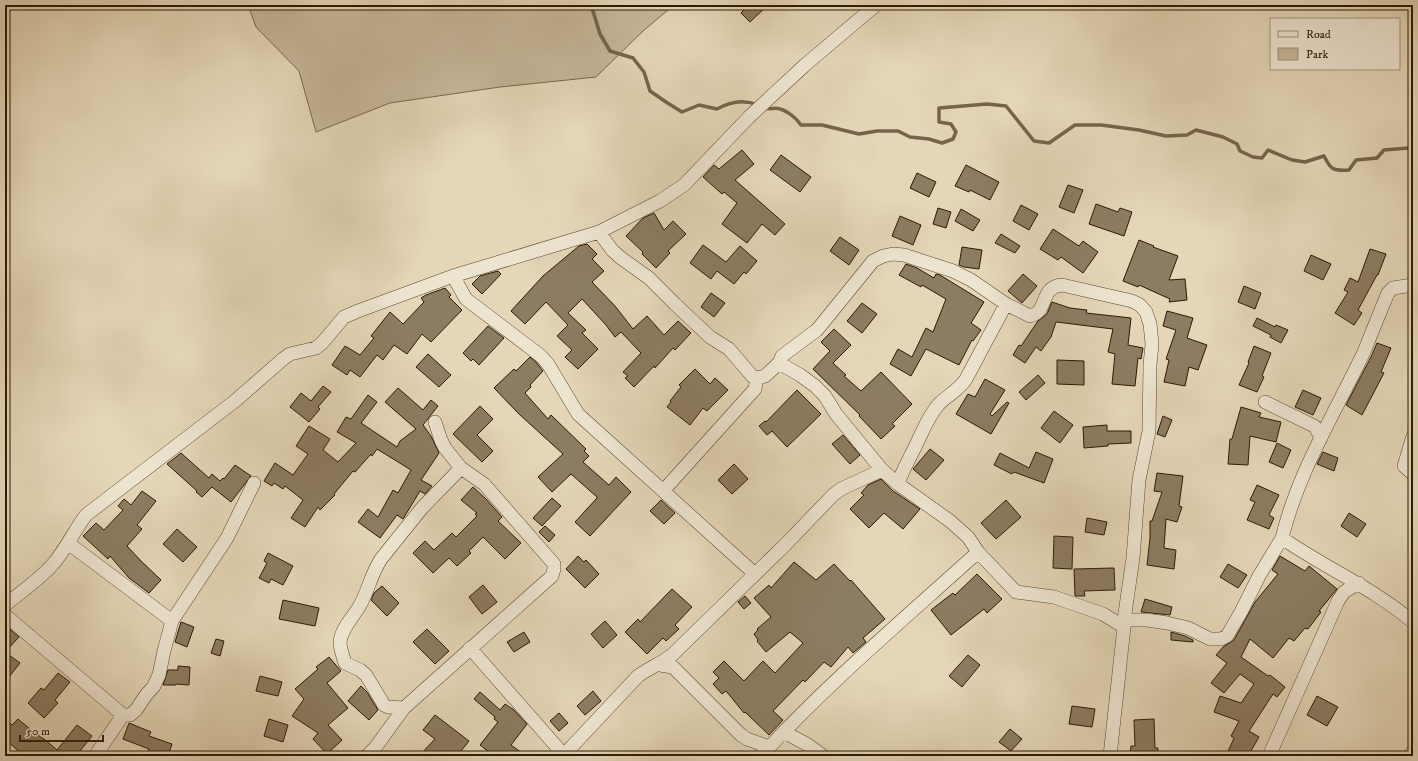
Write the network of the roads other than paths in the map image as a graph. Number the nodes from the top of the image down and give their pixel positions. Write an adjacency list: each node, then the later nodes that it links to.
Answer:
1 (876, 5): 2 (street)
2 (599, 232): 3 (street); 7 (street)
3 (453, 276): 17 (street); 19 (street)
4 (1413, 285): 11 (street)
5 (1006, 304): 6 (street); 16 (street); 27 (street)
6 (779, 363): 7 (street); 13 (street)
7 (757, 378): 17 (street)
8 (1264, 402): 11 (street)
9 (435, 422): 12 (street)
10 (1413, 436): 14 (street)
11 (1321, 438): 18 (street)
12 (462, 468): 28 (street); 30 (street)
13 (882, 470): 16 (street); 21 (street)
14 (1413, 474)
15 (254, 483): 25 (street)
16 (898, 484): 20 (street)
17 (663, 491): 21 (street)
18 (1282, 538): 22 (street); 27 (street)
19 (68, 543): 23 (street); 25 (street)
20 (978, 552): 27 (street); 32 (street)
21 (755, 574): 29 (street)
22 (1359, 583): 26 (street); 40 (street)
23 (5, 605)
24 (5, 615): 31 (street)
25 (172, 621): 31 (street)
26 (1413, 622)
27 (1124, 624): 39 (street)
28 (470, 648): 30 (street); 37 (street)
29 (672, 661): 34 (street); 37 (street)
30 (404, 708): 36 (street)
31 (123, 715): 35 (street)
32 (784, 732): 34 (street); 38 (street)
33 (1413, 751): 41 (street)
34 (765, 752)
35 (94, 756)
36 (367, 756)
37 (564, 756)
38 (823, 756)
39 (1110, 756)
40 (1269, 756)
41 (1410, 756)

